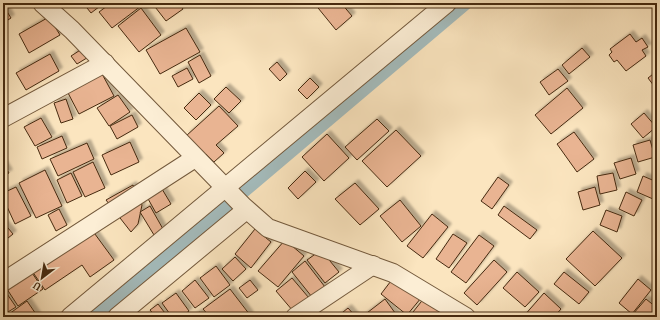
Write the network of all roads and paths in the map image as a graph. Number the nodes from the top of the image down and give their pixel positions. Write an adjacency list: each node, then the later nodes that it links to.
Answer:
1 (42, 3): 3 (street)
2 (446, 3): 6 (street)
3 (105, 63): 4 (street); 5 (street)
4 (3, 118)
5 (195, 158): 6 (street); 9 (street)
6 (229, 190): 7 (street); 10 (street)
7 (244, 208): 8 (street); 11 (street)
8 (373, 265): 12 (street); 13 (street)
9 (3, 282)
10 (70, 317)
11 (117, 317)
12 (295, 317)
13 (466, 317)

